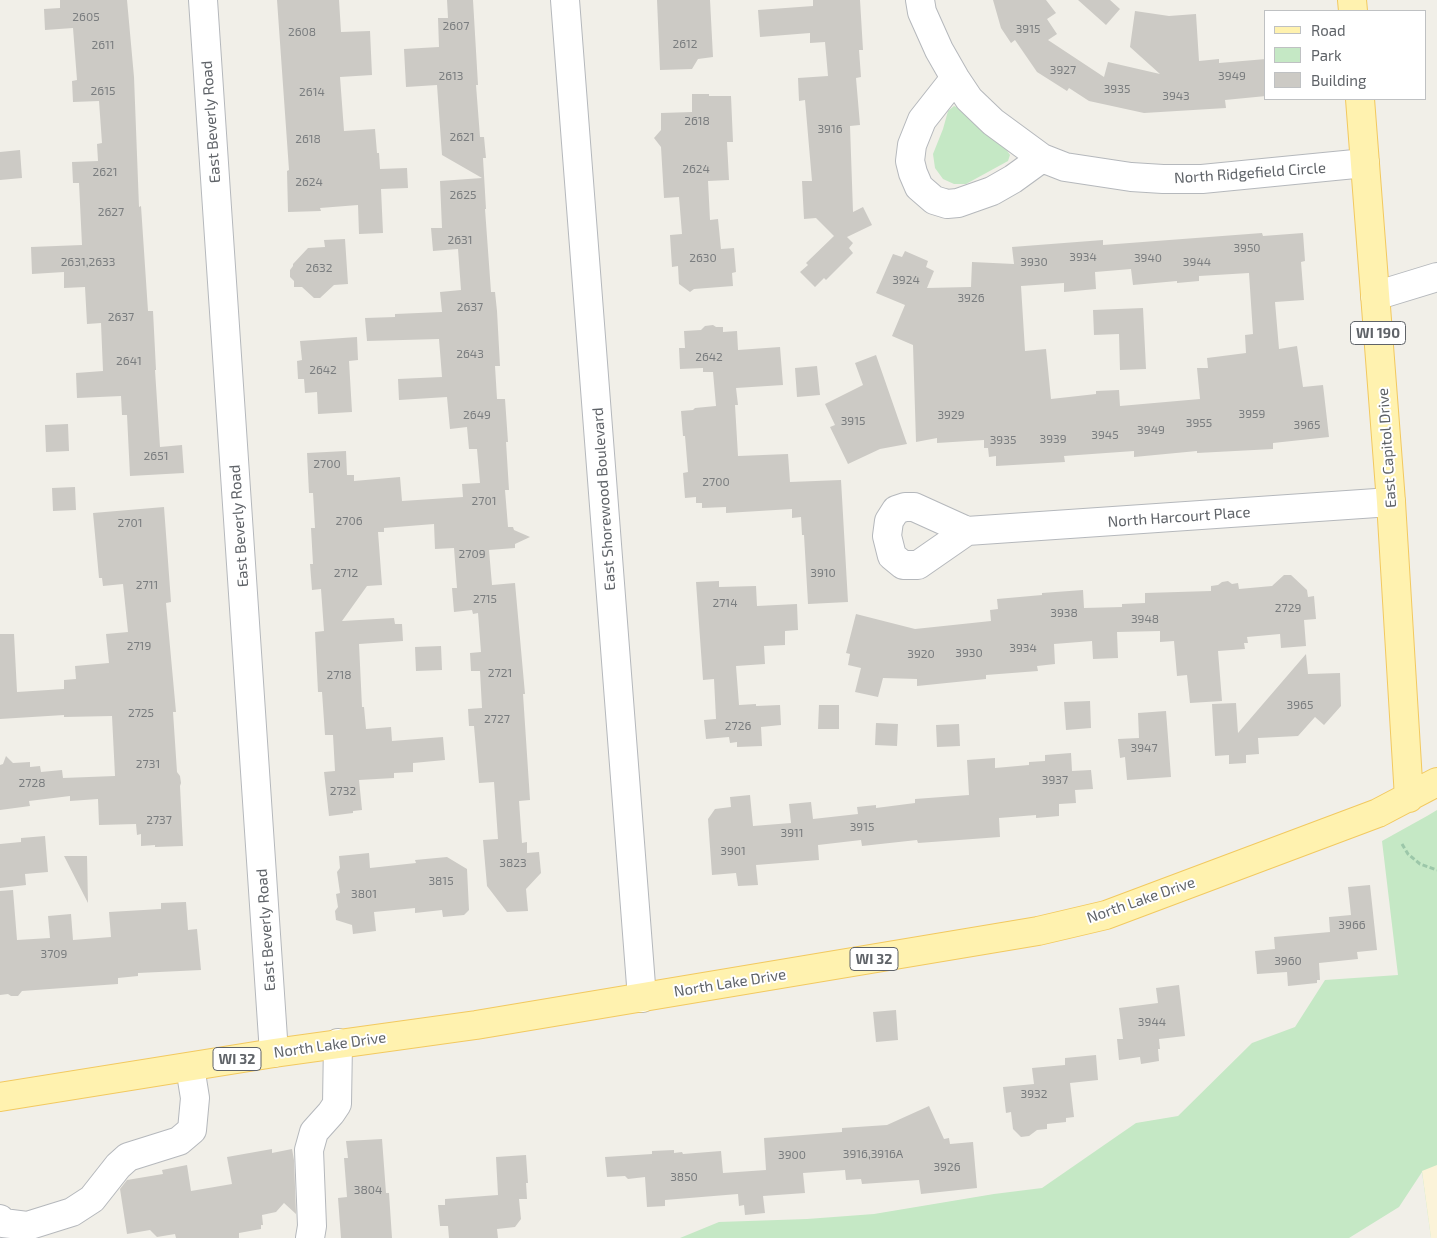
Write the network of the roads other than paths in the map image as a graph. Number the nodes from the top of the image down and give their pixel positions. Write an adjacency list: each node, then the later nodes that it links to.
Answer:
1 (203, 0): 16 (street, East Beverly Road)
2 (565, 0): 14 (street, East Shorewood Boulevard)
3 (920, 0): 4 (street, North Ridgefield Circle)
4 (955, 78): 6 (street, North Ridgefield Circle); 6 (street)
5 (1360, 100): 7 (main road, East Capitol Drive / WI 190)
6 (1042, 158): 7 (street, North Ridgefield Circle)
7 (1365, 163): 9 (main road, East Capitol Drive / WI 190)
8 (1437, 278): 9 (street)
9 (1375, 296): 10 (main road, East Capitol Drive / WI 190)
10 (1391, 502): 11 (street, North Harcourt Place); 13 (main road, East Capitol Drive / WI 190)
11 (967, 531)
12 (1437, 782): 13 (main road, North Lake Drive / WI 32)
13 (1409, 798): 14 (main road, North Lake Drive / WI 32)
14 (642, 998): 15 (main road, North Lake Drive / WI 32)
15 (338, 1043): 16 (main road, North Lake Drive / WI 32); 20 (street)
16 (274, 1053): 17 (main road, North Lake Drive / WI 32)
17 (190, 1067): 18 (main road, North Lake Drive / WI 32); 19 (street)
18 (0, 1098)
19 (0, 1219)
20 (310, 1238)

